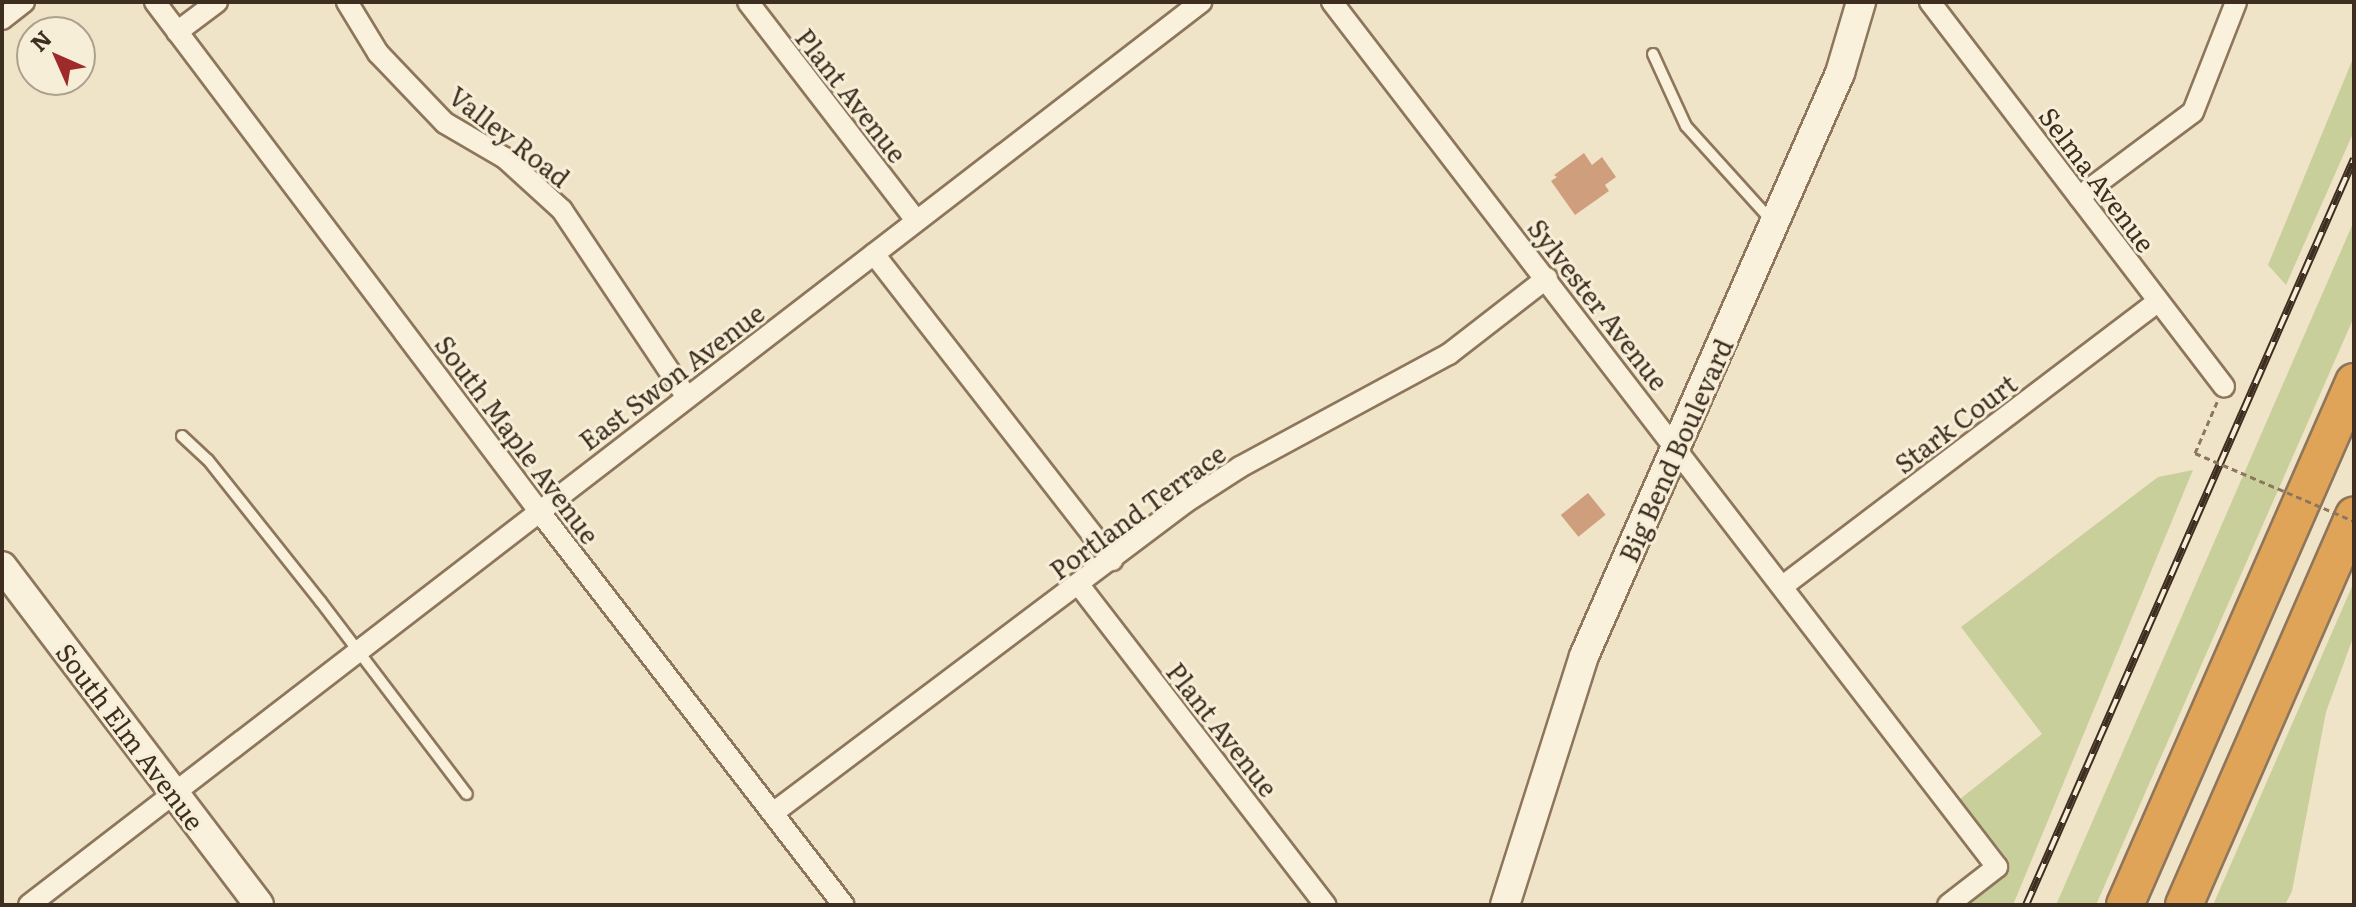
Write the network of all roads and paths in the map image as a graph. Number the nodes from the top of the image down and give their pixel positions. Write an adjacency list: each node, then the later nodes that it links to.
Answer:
1 (24, 2): 11 (street)
2 (155, 2): 12 (street, South Maple Avenue)
3 (217, 2): 12 (street)
4 (347, 2): 22 (street, Valley Road)
5 (748, 2): 15 (street, Plant Avenue)
6 (1201, 2): 15 (street, East Swon Avenue)
7 (1332, 2): 18 (street, Sylvester Avenue)
8 (1861, 2): 16 (main road, Big Bend Boulevard)
9 (1930, 2): 14 (street, Selma Avenue)
10 (2236, 2): 14 (street)
11 (2, 19)
12 (177, 32): 25 (street, South Maple Avenue)
13 (1653, 54): 16 (lane)
14 (2079, 197): 19 (street, Selma Avenue)
15 (916, 220): 17 (street, East Swon Avenue)
16 (1776, 224): 24 (main road, Big Bend Boulevard)
17 (874, 254): 22 (street, East Swon Avenue); 27 (street)
18 (1547, 278): 24 (street, Sylvester Avenue); 27 (street, Portland Terrace)
19 (2158, 301): 21 (street, Selma Avenue); 30 (street, Stark Court)
20 (2354, 382): 41 (highway)
21 (2224, 387): 26 (path, bridge)
22 (686, 396): 25 (street, East Swon Avenue)
23 (182, 436): 31 (lane)
24 (1676, 447): 30 (street, Sylvester Avenue); 39 (main road, Big Bend Boulevard)
25 (539, 511): 31 (street, East Swon Avenue); 34 (street, South Maple Avenue)
26 (2354, 519): 42 (highway)
27 (1112, 560): 29 (street, Portland Terrace)
28 (2, 566): 32 (main road, South Elm Avenue)
29 (1079, 585): 34 (street, Portland Terrace); 38 (street, Plant Avenue)
30 (1783, 586): 40 (street, Sylvester Avenue)
31 (357, 651): 32 (street, East Swon Avenue); 33 (lane)
32 (174, 792): 35 (street, East Swon Avenue); 36 (main road, South Elm Avenue)
33 (467, 794)
34 (773, 813): 37 (street, South Maple Avenue)
35 (29, 905)
36 (259, 905)
37 (844, 905)
38 (1325, 905)
39 (1505, 905)
40 (1948, 905)
41 (2125, 905)
42 (2184, 905)

